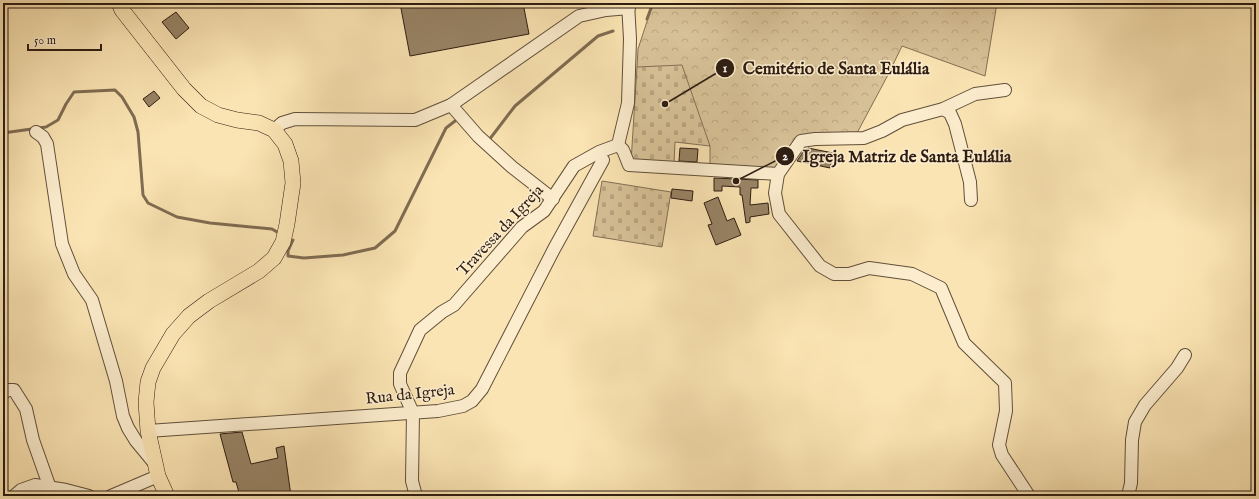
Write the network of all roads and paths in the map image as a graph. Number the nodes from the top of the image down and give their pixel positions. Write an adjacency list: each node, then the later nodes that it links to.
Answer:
1 (119, 3): 6 (main road)
2 (628, 6): 4 (street); 8 (street)
3 (1005, 90): 5 (street)
4 (451, 105): 6 (street); 11 (street)
5 (943, 108): 10 (street); 12 (street)
6 (274, 130): 16 (main road)
7 (36, 132): 17 (street)
8 (618, 145): 10 (street); 11 (street, Travessa da Igreja)
9 (603, 160): 15 (street, Rua da Igreja)
10 (778, 174): 24 (street)
11 (554, 199): 15 (street, Travessa da Igreja)
12 (971, 200)
13 (1185, 355): 25 (street)
14 (3, 393): 18 (street)
15 (413, 413): 16 (street, Rua da Igreja); 23 (street)
16 (148, 431): 17 (main road)
17 (156, 470): 21 (street); 22 (main road)
18 (50, 488): 19 (street); 20 (street)
19 (14, 496)
20 (89, 496)
21 (111, 496)
22 (167, 496)
23 (416, 496)
24 (1029, 496)
25 (1128, 496)

